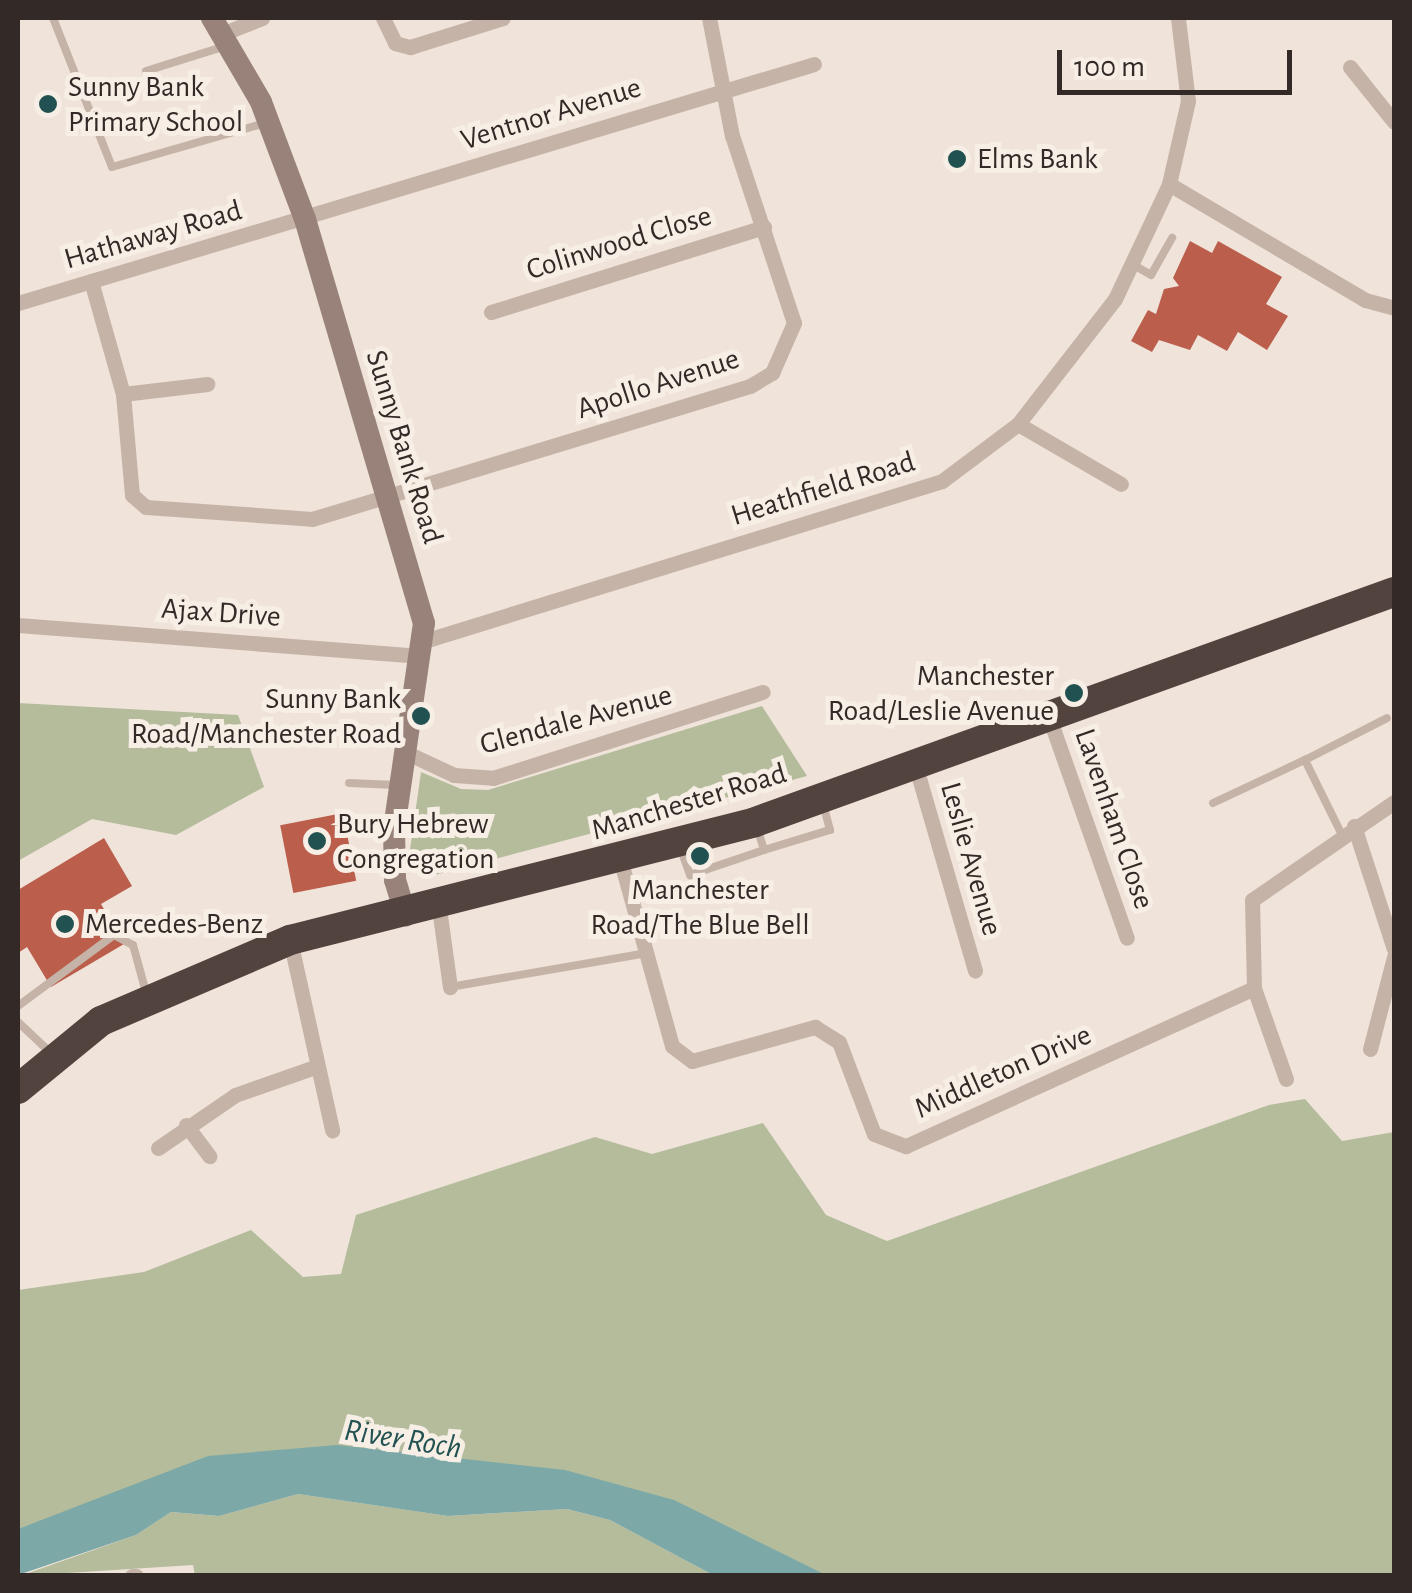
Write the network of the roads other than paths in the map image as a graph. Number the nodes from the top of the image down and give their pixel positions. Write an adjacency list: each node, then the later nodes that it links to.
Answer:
1 (53, 18): 12 (lane)
2 (262, 18): 7 (street)
3 (383, 18): 4 (street)
4 (503, 18)
5 (709, 18): 11 (street, Apollo Avenue)
6 (1178, 18): 14 (street, Heathfield Road)
7 (222, 32): 10 (lane); 12 (street, Sunny Bank Road)
8 (814, 64): 11 (street, Ventnor Avenue)
9 (1350, 67): 13 (street)
10 (146, 71)
11 (725, 89): 15 (street, Ventnor Avenue); 16 (street, Apollo Avenue)
12 (270, 122): 15 (street, Sunny Bank Road)
13 (1394, 122)
14 (1170, 184): 18 (street, Heathfield Road); 21 (street)
15 (305, 220): 19 (street, Hathaway Road); 27 (street, Sunny Bank Road)
16 (764, 226): 22 (street, Colinwood Close); 27 (street, Apollo Avenue)
17 (1172, 238): 18 (lane)
18 (1132, 264): 25 (street, Heathfield Road)
19 (91, 282): 20 (street, Hathaway Road); 24 (street, Apollo Avenue)
20 (18, 303)
21 (1394, 308)
22 (491, 312)
23 (207, 384): 24 (street)
24 (123, 394): 27 (street, Apollo Avenue)
25 (1018, 424): 26 (street); 30 (street, Heathfield Road)
26 (1121, 484)
27 (388, 498): 30 (street, Sunny Bank Road)
28 (1394, 592): 32 (highway, Manchester Road)
29 (18, 625): 30 (street, Ajax Drive)
30 (422, 649): 34 (street, Sunny Bank Road)
31 (762, 692): 34 (street, Glendale Avenue)
32 (1049, 718): 36 (highway, Manchester Road); 45 (street, Lavenham Close)
33 (1387, 718): 35 (lane)
34 (405, 752): 38 (street, Sunny Bank Road)
35 (1305, 760): 40 (lane); 41 (lane)
36 (914, 764): 42 (highway, Manchester Road); 49 (street, Leslie Avenue)
37 (349, 783): 38 (lane)
38 (404, 792): 44 (street, Sunny Bank Road)
39 (1394, 802): 41 (street)
40 (1213, 803)
41 (1348, 831): 48 (street); 52 (street)
42 (622, 862): 43 (highway, Manchester Road); 47 (street, Middleton Drive)
43 (440, 908): 44 (highway, Manchester Road); 51 (street)
44 (406, 914): 46 (highway, Manchester Road)
45 (1127, 938)
46 (290, 940): 50 (highway, Manchester Road); 57 (street)
47 (650, 952): 51 (lane); 52 (street, Middleton Drive)
48 (1394, 953): 55 (street)
49 (975, 970)
50 (143, 986): 53 (lane); 56 (highway, Manchester Road)
51 (450, 987)
52 (1254, 988): 58 (street)
53 (18, 1006)
54 (18, 1022): 56 (lane)
55 (1370, 1048)
56 (52, 1054): 59 (highway, Manchester Road)
57 (315, 1066): 60 (street); 61 (street)
58 (1286, 1078)
59 (18, 1089)
60 (186, 1125): 62 (street); 63 (street)
61 (332, 1130)
62 (158, 1148)
63 (209, 1156)

